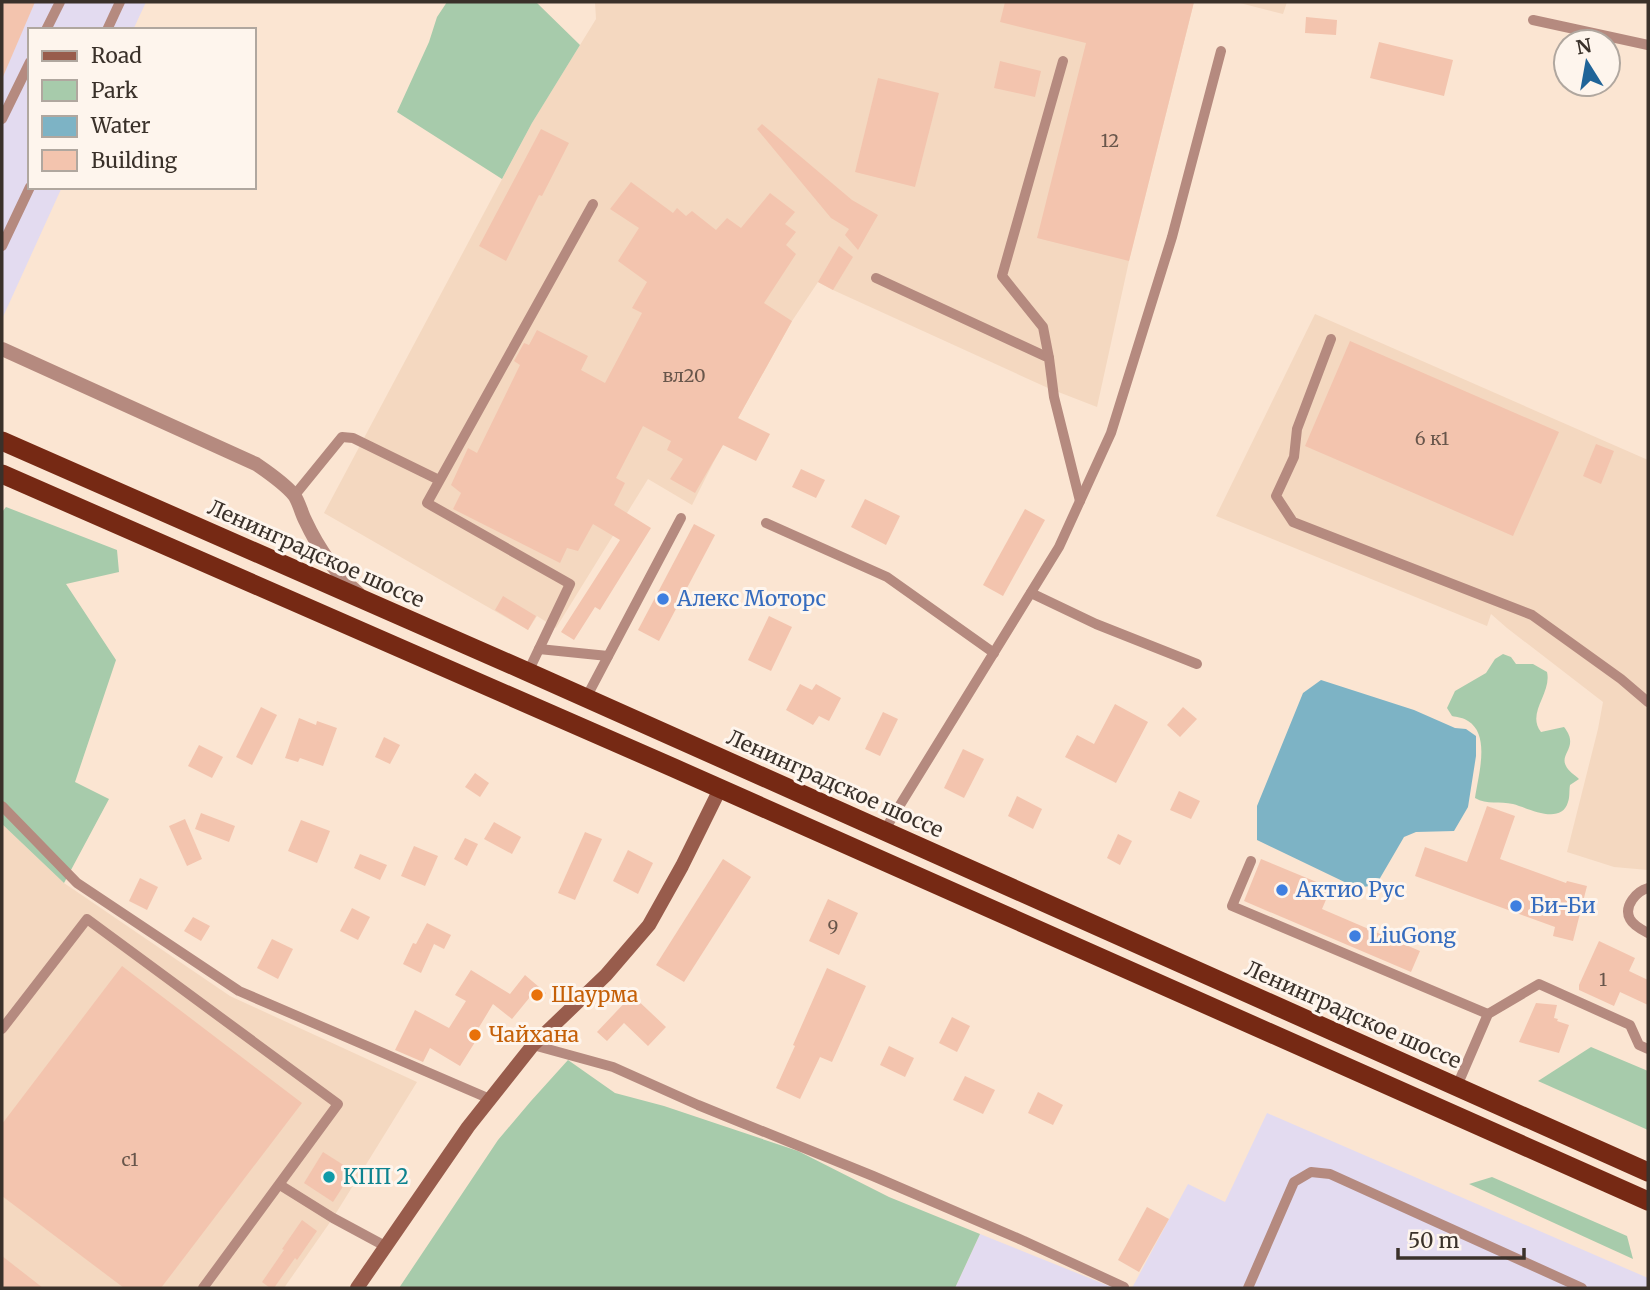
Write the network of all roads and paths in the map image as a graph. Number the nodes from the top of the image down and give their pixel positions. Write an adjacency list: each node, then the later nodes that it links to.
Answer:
1 (60, 2): 4 (lane)
2 (120, 2): 5 (lane)
3 (1533, 20): 6 (lane)
4 (47, 28)
5 (108, 28)
6 (1648, 45)
7 (1221, 51): 22 (lane)
8 (1063, 61): 17 (lane)
9 (28, 66): 10 (lane)
10 (2, 119)
11 (29, 189): 13 (lane)
12 (593, 204): 20 (lane)
13 (2, 246)
14 (876, 278): 17 (lane)
15 (1331, 340): 33 (lane)
16 (2, 349): 21 (street)
17 (1049, 358): 22 (lane)
18 (2, 440): 26 (highway, Ленинградское шоссе)
19 (2, 474): 34 (highway)
20 (439, 480): 21 (lane); 27 (lane)
21 (294, 496): 26 (street)
22 (1080, 501): 25 (lane)
23 (681, 518): 29 (lane)
24 (766, 523): 28 (lane)
25 (1031, 593): 28 (lane); 30 (lane)
26 (368, 602): 31 (highway, Ленинградское шоссе)
27 (539, 649): 29 (lane); 31 (lane)
28 (994, 653): 36 (lane)
29 (608, 656): 32 (lane)
30 (1197, 664)
31 (528, 672): 32 (highway, Ленинградское шоссе)
32 (586, 698): 36 (highway, Ленинградское шоссе)
33 (1648, 702)
34 (720, 789): 42 (main road); 48 (highway)
35 (2, 806): 45 (lane)
36 (884, 831): 44 (highway, Ленинградское шоссе)
37 (1251, 861): 40 (lane)
38 (1648, 888): 39 (lane)
39 (1648, 933)
40 (1488, 1014): 43 (lane); 44 (lane)
41 (2, 1030): 47 (lane)
42 (533, 1045): 45 (main road); 50 (lane)
43 (1648, 1049)
44 (1457, 1086): 46 (highway, Ленинградское шоссе)
45 (490, 1099): 49 (main road)
46 (1648, 1172)
47 (280, 1185): 49 (lane); 51 (lane)
48 (1648, 1201)
49 (385, 1246): 52 (main road)
50 (1124, 1287)
51 (203, 1288)
52 (357, 1288)
53 (1248, 1288): 54 (lane)
54 (1582, 1288)

